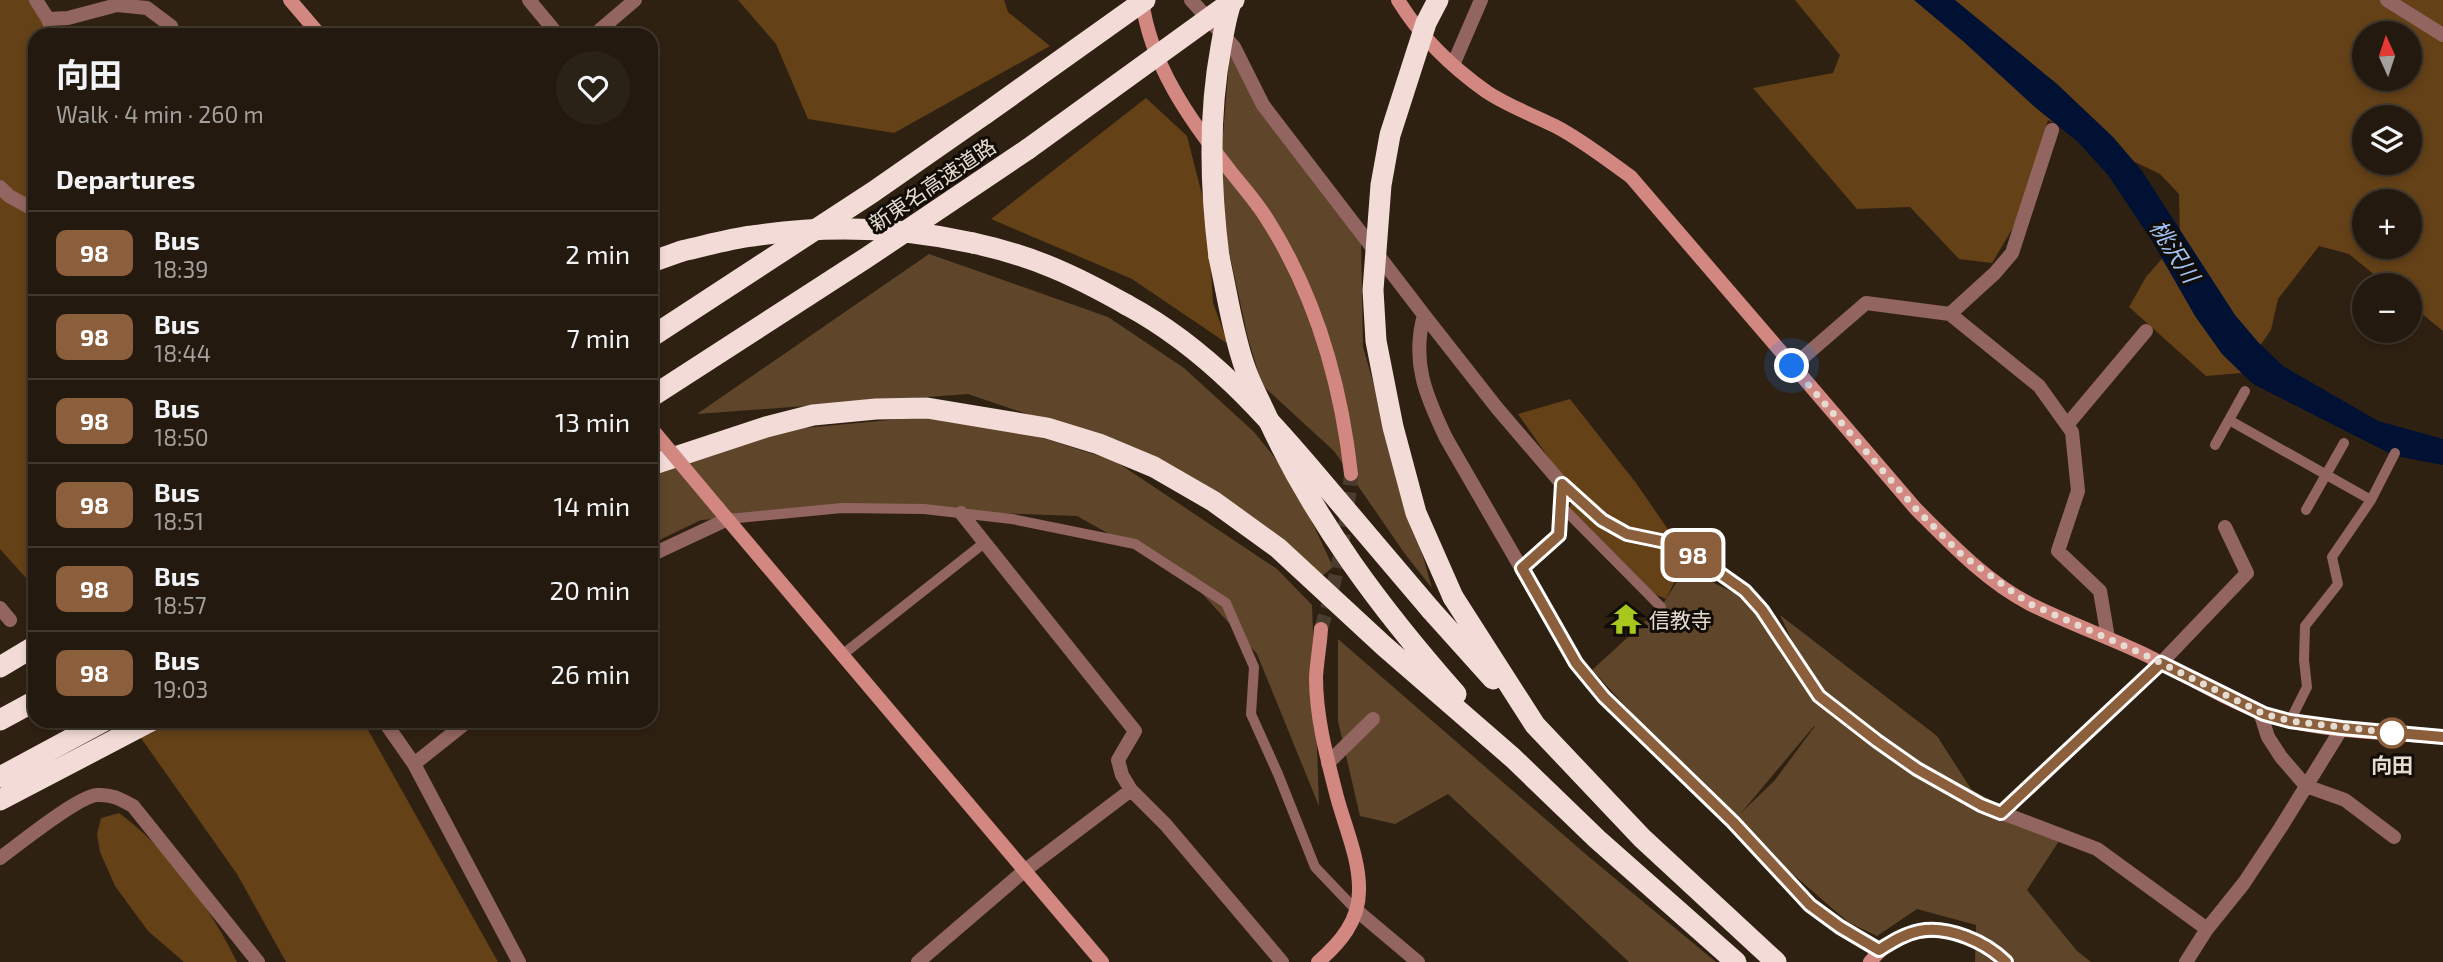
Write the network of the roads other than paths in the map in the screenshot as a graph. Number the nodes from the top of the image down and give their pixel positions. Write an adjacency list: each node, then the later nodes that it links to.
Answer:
1 (36, 0): 12 (street)
2 (290, 0): 15 (street)
3 (529, 0): 16 (street)
4 (635, 0): 17 (street)
5 (1143, 0): 27 (highway, 新東名高速道路, bridge); 38 (street)
6 (1191, 0): 25 (street)
7 (1233, 0): 30 (highway, 新東名高速道路, bridge); 71 (highway, bridge)
8 (1398, 0): 19 (street)
9 (1438, 0): 64 (highway, bridge)
10 (1481, 0): 19 (street)
11 (2387, 0): 18 (street)
12 (48, 19): 13 (street); 14 (street)
13 (51, 28)
14 (172, 28)
15 (314, 28)
16 (552, 28)
17 (602, 28)
18 (2443, 35)
19 (1453, 65): 28 (street)
20 (2052, 130): 24 (street)
21 (0, 187): 22 (street)
22 (28, 206)
23 (658, 260): 64 (highway, bridge)
24 (1950, 314): 28 (street); 32 (street)
25 (1423, 316): 40 (street); 49 (street)
26 (2146, 331): 32 (street)
27 (658, 332)
28 (1792, 366): 54 (street)
29 (2245, 391): 31 (lane)
30 (658, 392)
31 (2229, 420): 35 (lane); 39 (lane)
32 (2067, 425): 54 (street)
33 (658, 436): 44 (street, bridge)
34 (2344, 443): 39 (lane)
35 (2215, 445)
36 (2395, 453): 41 (lane)
37 (658, 463): 71 (highway)
38 (1351, 474)
39 (2326, 474): 41 (lane); 43 (lane)
40 (1562, 484): 42 (lane); 78 (street)
41 (2371, 500): 63 (lane)
42 (1561, 506): 49 (lane); 50 (lane)
43 (2306, 510)
44 (723, 513): 45 (lane); 48 (street); 56 (street)
45 (961, 513): 47 (street); 82 (lane)
46 (2225, 527): 57 (street)
47 (984, 543): 56 (lane); 76 (street)
48 (658, 551)
49 (1522, 568): 84 (street)
50 (1661, 607)
51 (0, 608): 52 (street)
52 (10, 620)
53 (1321, 629): 72 (street)
54 (2108, 639): 57 (street)
55 (28, 650): 58 (highway)
56 (842, 655): 81 (street)
57 (2161, 663): 60 (street); 78 (lane)
58 (0, 667)
59 (28, 705): 62 (highway)
60 (2260, 712): 63 (street); 75 (street)
61 (1373, 719): 72 (street)
62 (0, 720)
63 (2290, 721): 69 (street)
64 (1535, 725): 93 (highway)
65 (91, 728): 74 (highway)
66 (138, 728): 77 (highway)
67 (389, 728): 73 (street)
68 (459, 728): 73 (street)
69 (2342, 728): 70 (street); 75 (street)
70 (2443, 737)
71 (1513, 758): 92 (highway)
72 (1328, 763): 82 (street)
73 (414, 764): 86 (street)
74 (0, 777)
75 (2306, 786): 79 (street); 83 (street)
76 (1131, 790): 81 (street); 89 (street)
77 (0, 800)
78 (2001, 813): 83 (street)
79 (2394, 837)
80 (0, 858): 85 (street)
81 (1024, 871): 87 (street); 88 (street)
82 (1356, 910): 90 (street); 91 (street)
83 (2207, 929): 95 (street)
84 (1874, 956): 94 (street)
85 (258, 962)
86 (519, 962)
87 (918, 962)
88 (1102, 962)
89 (1282, 962)
90 (1318, 962)
91 (1418, 962)
92 (1736, 962)
93 (1776, 962)
94 (2006, 962)
95 (2186, 962)

